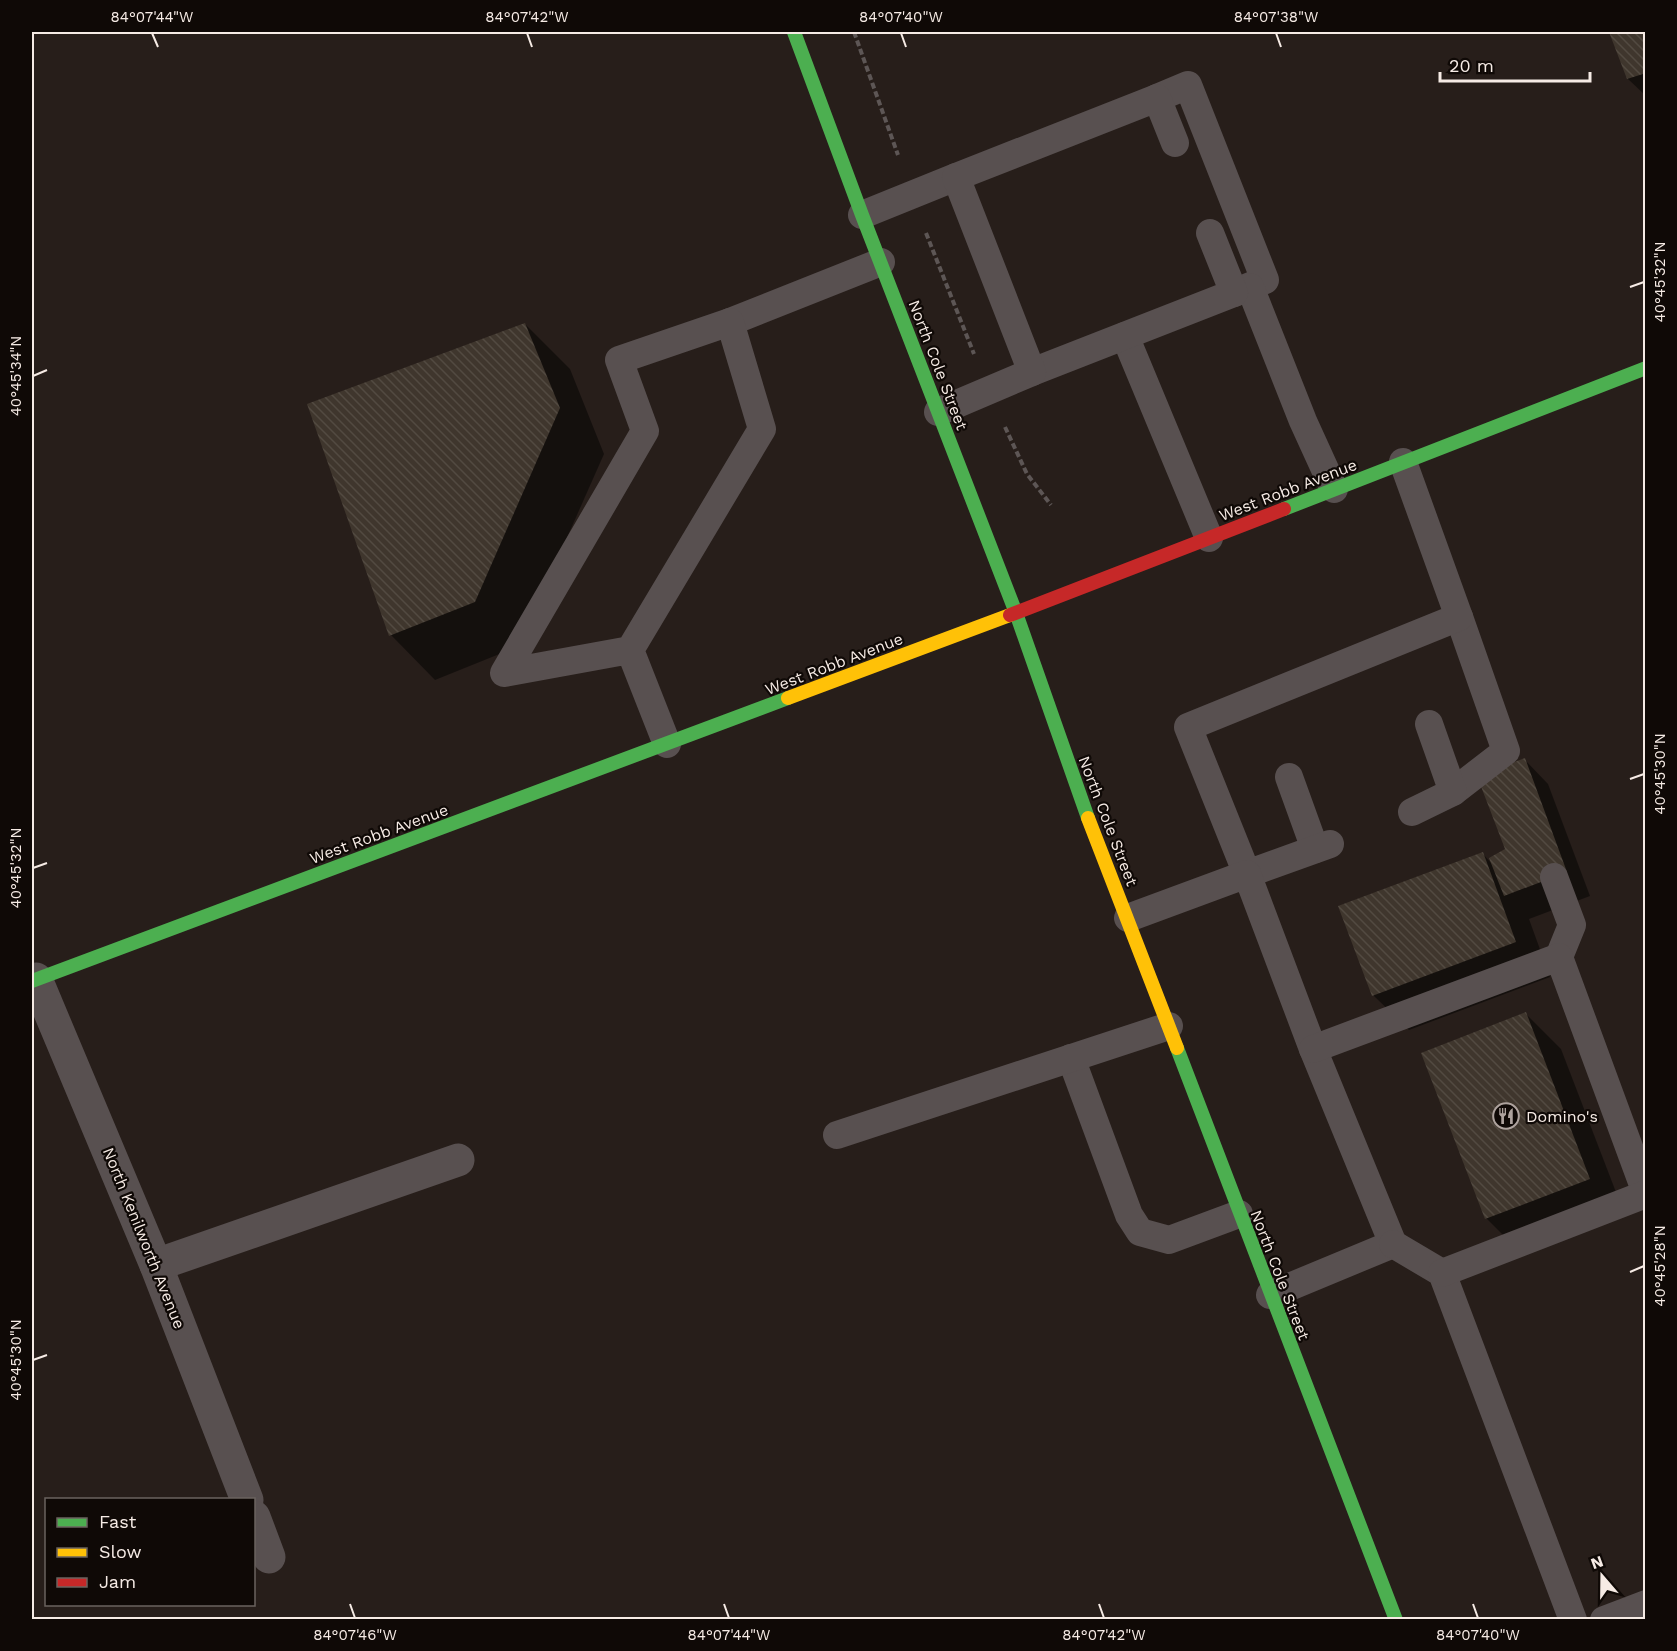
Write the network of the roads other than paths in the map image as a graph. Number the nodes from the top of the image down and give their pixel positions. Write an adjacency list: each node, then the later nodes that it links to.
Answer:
1 (794, 32): 5 (street, North Cole Street)
2 (1157, 98): 3 (lane); 4 (lane); 8 (lane)
3 (1175, 143)
4 (956, 177): 5 (lane); 12 (lane)
5 (862, 215): 7 (street, North Cole Street)
6 (1210, 233): 8 (lane)
7 (881, 262): 9 (lane); 13 (street, North Cole Street)
8 (1242, 290): 10 (lane); 15 (lane)
9 (730, 322): 19 (lane); 19 (lane)
10 (1125, 336): 12 (lane); 16 (lane)
11 (1646, 368): 14 (street, West Robb Avenue)
12 (1032, 372): 13 (lane)
13 (938, 412): 17 (street, North Cole Street)
14 (1403, 462): 15 (street, West Robb Avenue); 18 (lane)
15 (1334, 489): 16 (street, West Robb Avenue)
16 (1209, 538): 17 (street, West Robb Avenue)
17 (1016, 613): 21 (street, West Robb Avenue); 27 (street, North Cole Street)
18 (1459, 618): 23 (lane); 25 (lane)
19 (630, 650): 21 (lane)
20 (1429, 724): 23 (lane)
21 (667, 744): 29 (street, West Robb Avenue)
22 (1288, 777): 25 (lane)
23 (1453, 792): 24 (lane)
24 (1412, 812)
25 (1247, 874): 27 (lane); 31 (lane)
26 (1554, 877): 28 (lane)
27 (1128, 918): 30 (street, North Cole Street)
28 (1559, 957): 31 (lane); 35 (lane)
29 (34, 980): 38 (street, North Kenilworth Avenue)
30 (1169, 1026): 32 (lane); 36 (street, North Cole Street)
31 (1313, 1049): 37 (lane)
32 (1071, 1058): 33 (lane); 36 (lane)
33 (837, 1135)
34 (458, 1160): 38 (street)
35 (1646, 1193): 39 (lane)
36 (1239, 1214): 40 (street, North Cole Street)
37 (1393, 1244): 39 (lane); 40 (lane)
38 (156, 1265): 41 (street, North Kenilworth Avenue)
39 (1442, 1274): 46 (lane)
40 (1270, 1295): 45 (street, North Cole Street)
41 (246, 1498)
42 (255, 1520): 43 (street)
43 (269, 1557)
44 (1646, 1604): 47 (lane)
45 (1396, 1620)
46 (1573, 1620)
47 (1604, 1620)

